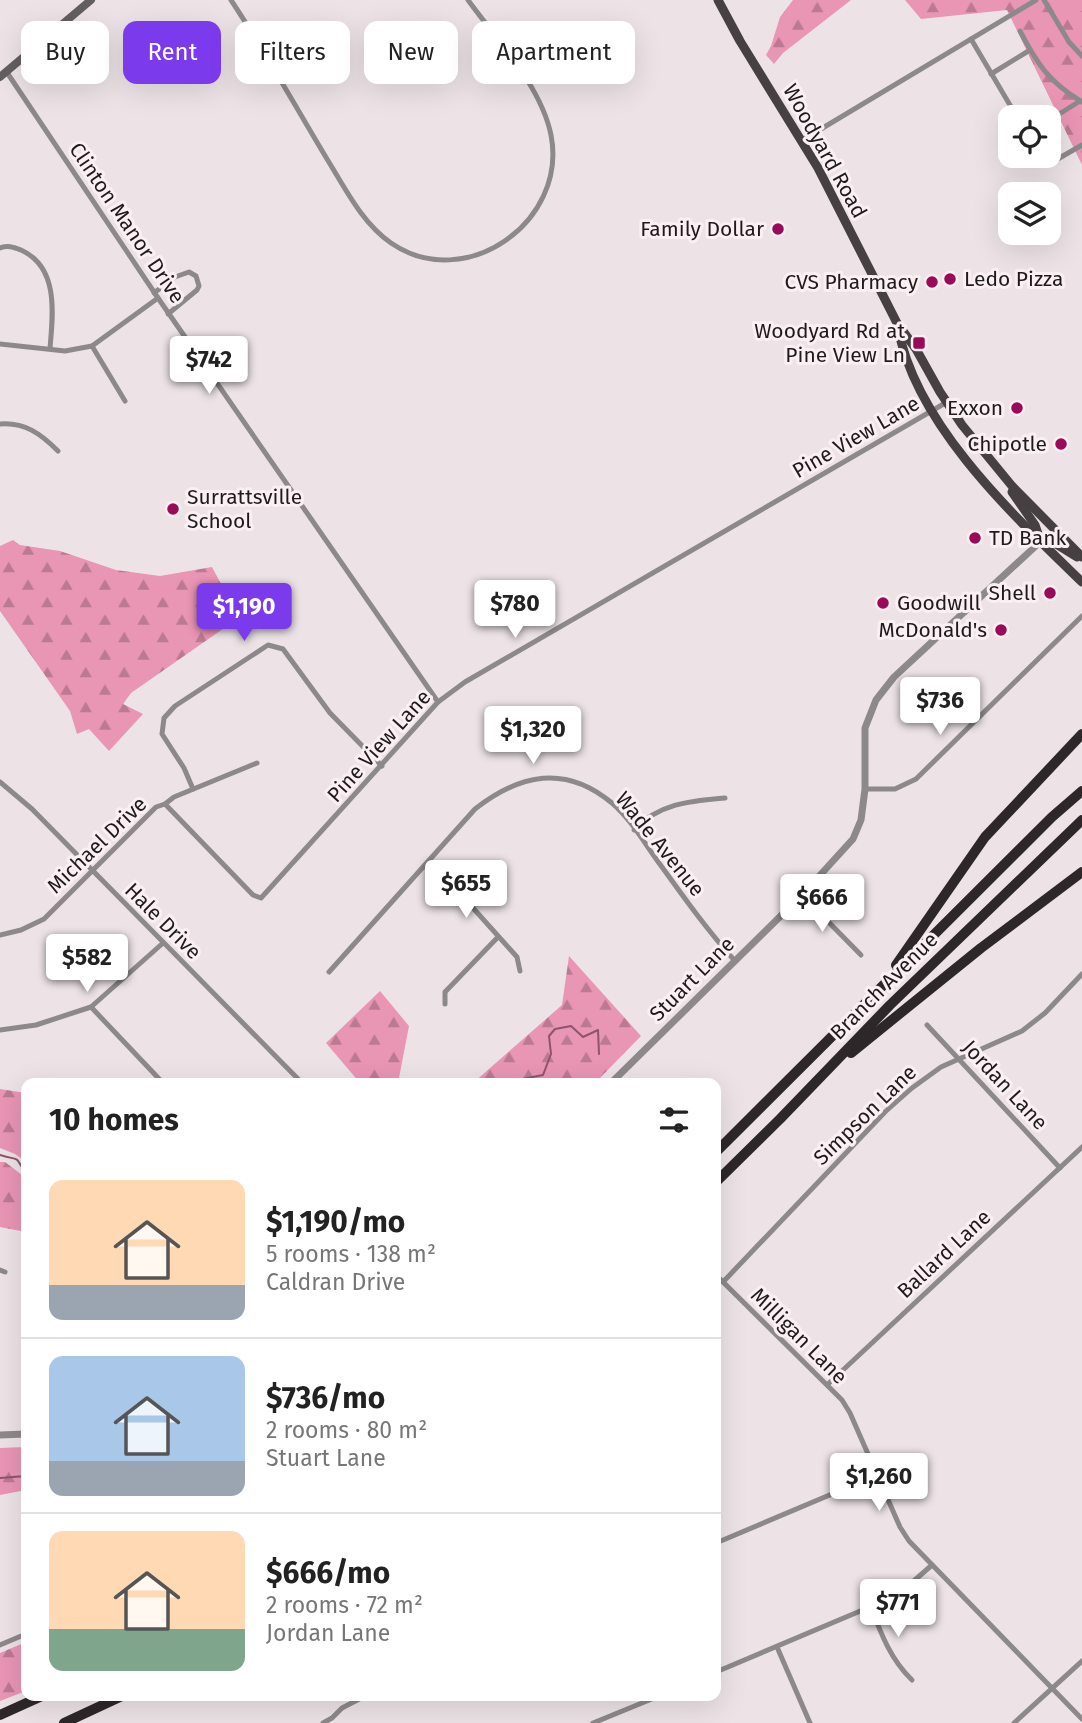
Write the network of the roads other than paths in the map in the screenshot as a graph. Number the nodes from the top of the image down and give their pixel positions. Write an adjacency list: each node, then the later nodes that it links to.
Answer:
1 (90, 0): 11 (main road)
2 (231, 0): 3 (street)
3 (468, 0)
4 (718, 0): 16 (main road, Woodyard Road)
5 (1036, 0): 8 (street)
6 (1044, 0): 10 (street)
7 (1020, 31): 9 (street)
8 (971, 39): 12 (street); 16 (street)
9 (1030, 51): 12 (street); 13 (street)
10 (1082, 55)
11 (3, 74): 20 (street, Clinton Manor Drive)
12 (991, 74): 14 (street)
13 (1081, 101): 15 (street)
14 (1010, 105)
15 (1061, 113)
16 (801, 141): 22 (main road, Woodyard Road)
17 (1082, 145): 18 (street)
18 (1061, 157)
19 (0, 248): 25 (street)
20 (156, 295): 21 (street, Clinton Manor Drive); 21 (street); 24 (street)
21 (168, 314): 36 (street, Clinton Manor Drive)
22 (897, 323): 27 (main road, Woodyard Road); 28 (main road, Woodyard Road)
23 (0, 344): 25 (street)
24 (92, 346): 25 (street); 26 (street)
25 (50, 348)
26 (125, 401)
27 (947, 402): 28 (street, Pine View Lane); 31 (main road, Woodyard Road)
28 (933, 411): 32 (main road, Woodyard Road); 36 (street, Pine View Lane)
29 (0, 424): 30 (street)
30 (58, 451)
31 (995, 466): 32 (main road); 33 (main road, Woodyard Road)
32 (1040, 542): 33 (main road); 34 (main road, Woodyard Road); 42 (street, Stuart Lane)
33 (1082, 559)
34 (1082, 582)
35 (1082, 616): 42 (street)
36 (438, 702): 39 (street, Pine View Lane)
37 (1082, 734): 62 (highway)
38 (257, 763): 41 (street, Michael Drive)
39 (382, 766): 41 (street); 45 (street, Pine View Lane)
40 (0, 782): 49 (street, Hale Drive)
41 (193, 789): 45 (street, Michael Drive)
42 (865, 789): 51 (street, Stuart Lane)
43 (1082, 791): 62 (highway, Branch Avenue)
44 (725, 799): 47 (street)
45 (165, 804): 49 (street, Michael Drive)
46 (1082, 820): 69 (highway, Branch Avenue)
47 (634, 830): 48 (street, Wade Avenue); 56 (street, Wade Avenue)
48 (430, 860): 53 (street); 58 (street, Wade Avenue)
49 (90, 870): 52 (street, Michael Drive); 54 (street, Hale Drive)
50 (1082, 872): 69 (highway)
51 (802, 894): 55 (street); 56 (street, Stuart Lane)
52 (0, 935)
53 (498, 937): 57 (street); 60 (street)
54 (163, 943): 61 (street); 67 (street, Hale Drive)
55 (861, 955)
56 (734, 961): 68 (street, Stuart Lane)
57 (520, 971)
58 (329, 972)
59 (1082, 974): 65 (street, Simpson Lane)
60 (445, 1004)
61 (91, 1007): 64 (street); 66 (street)
62 (857, 1011): 70 (highway, Branch Avenue)
63 (927, 1025): 65 (street, Jordan Lane)
64 (0, 1030)
65 (959, 1059): 72 (street, Jordan Lane); 74 (street, Simpson Lane)
66 (158, 1078)
67 (297, 1078)
68 (616, 1078)
69 (801, 1097): 73 (highway, Branch Avenue)
70 (721, 1147)
71 (1082, 1147): 72 (street, Ballard Lane)
72 (1060, 1168): 75 (street, Ballard Lane)
73 (721, 1177)
74 (723, 1282): 75 (street, Milligan Lane)
75 (828, 1384): 78 (street, Milligan Lane)
76 (21, 1434): 77 (street)
77 (0, 1435)
78 (877, 1475): 79 (street); 80 (street, Milligan Lane)
79 (721, 1541)
80 (932, 1565): 81 (street); 88 (street, Milligan Lane)
81 (871, 1607): 84 (street); 87 (street)
82 (21, 1636): 83 (street)
83 (0, 1645)
84 (777, 1647): 86 (street); 101 (street)
85 (1082, 1661): 88 (street)
86 (721, 1670)
87 (912, 1680)
88 (1053, 1687): 95 (street, Milligan Lane); 102 (street)
89 (31, 1701): 94 (highway)
90 (111, 1701): 97 (highway)
91 (355, 1701): 96 (street)
92 (647, 1701): 93 (street)
93 (617, 1713): 99 (street); 100 (street)
94 (0, 1715)
95 (1082, 1719)
96 (334, 1721): 98 (street)
97 (64, 1723)
98 (323, 1723)
99 (593, 1723)
100 (621, 1723)
101 (810, 1723)
102 (1014, 1723)

